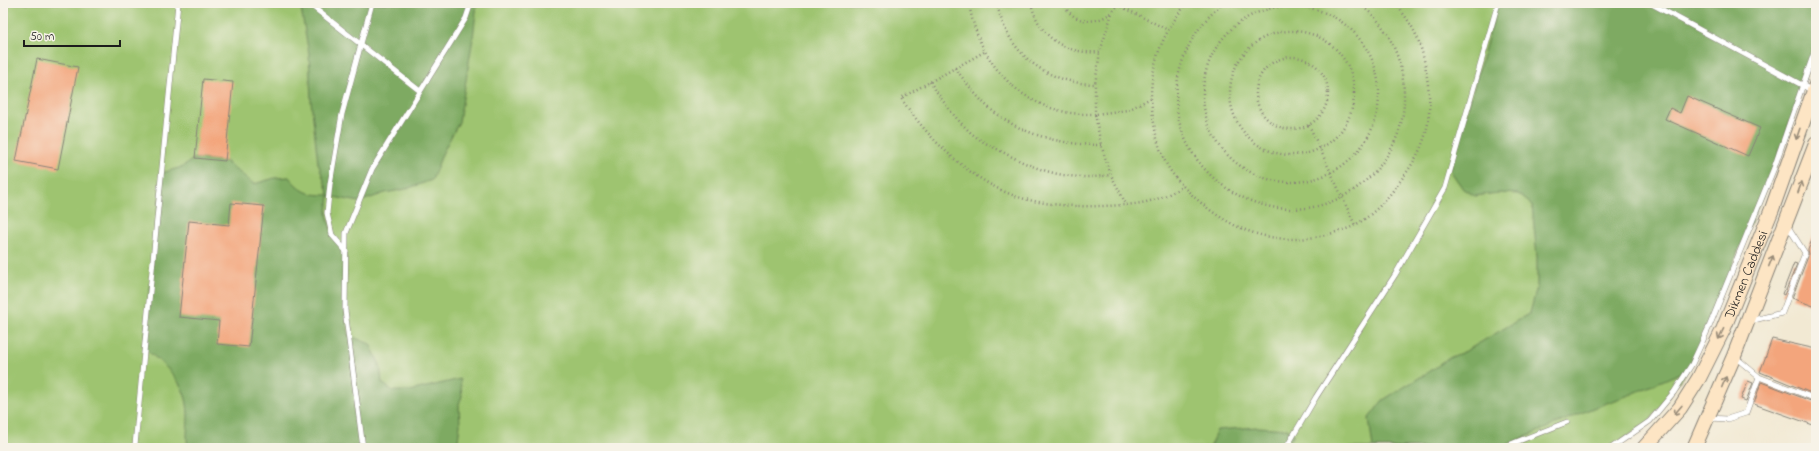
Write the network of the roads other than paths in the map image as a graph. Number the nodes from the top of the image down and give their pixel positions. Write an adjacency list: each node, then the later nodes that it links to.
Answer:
1 (178, 3): 22 (lane)
2 (308, 3): 7 (lane)
3 (372, 3): 7 (lane)
4 (471, 3): 9 (lane)
5 (1498, 3): 24 (lane)
6 (1650, 3): 10 (lane)
7 (360, 44): 9 (lane); 13 (lane)
8 (1816, 47): 10 (lane)
9 (420, 91): 13 (lane)
10 (1811, 92): 26 (lane); 27 (main road, Dikmen Caddesi, one-way to 27)
11 (1816, 144): 12 (main road, Dikmen Caddesi, one-way to 11)
12 (1786, 224): 14 (main road, Dikmen Caddesi, one-way to 12); 14 (lane)
13 (346, 250): 23 (lane)
14 (1747, 322): 15 (main road, Dikmen Caddesi)
15 (1734, 356): 16 (lane); 18 (main road, Dikmen Caddesi, one-way to 15)
16 (1760, 377): 17 (lane); 18 (lane)
17 (1816, 398)
18 (1709, 418): 28 (main road, Dikmen Caddesi)
19 (1567, 422): 25 (lane)
20 (3, 447): 21 (lane)
21 (12, 448)
22 (131, 448)
23 (363, 448)
24 (1286, 448)
25 (1501, 448)
26 (1612, 448)
27 (1644, 448)
28 (1694, 448)

